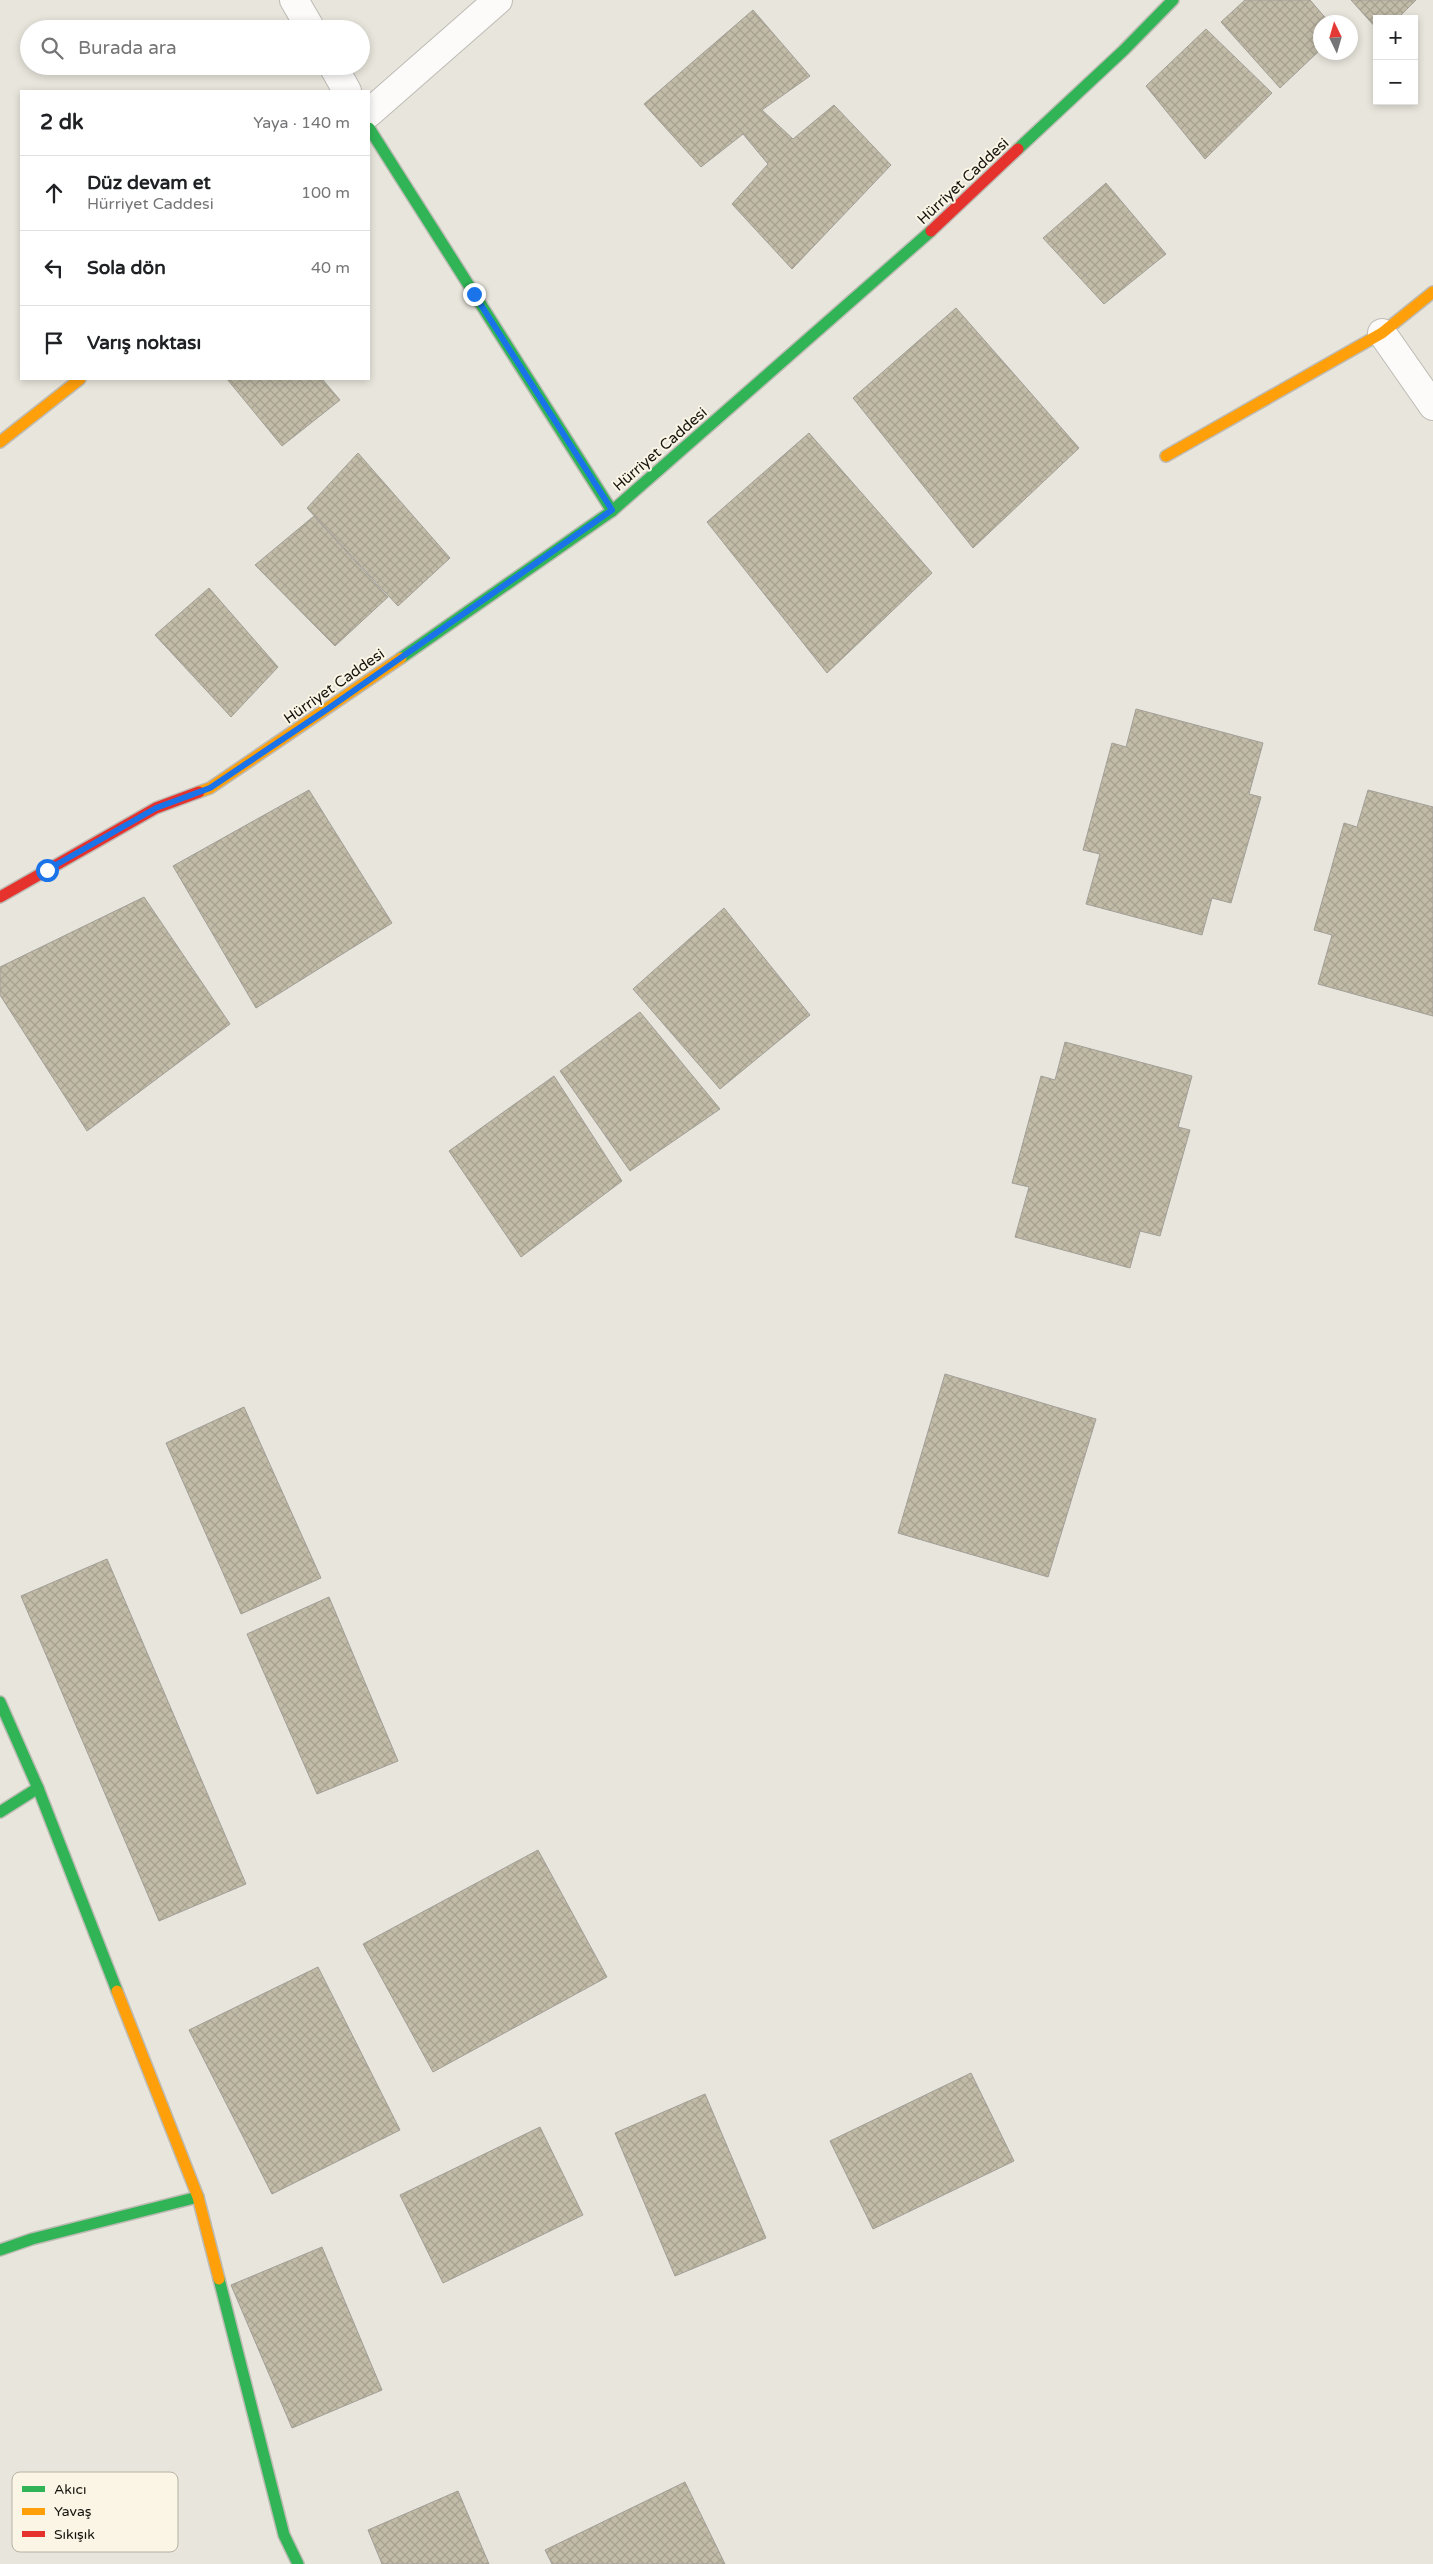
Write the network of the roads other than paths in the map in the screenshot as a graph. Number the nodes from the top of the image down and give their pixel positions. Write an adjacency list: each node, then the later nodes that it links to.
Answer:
1 (294, 0): 4 (street)
2 (498, 0): 7 (street)
3 (1173, 0): 15 (street, Hürriyet Caddesi)
4 (306, 20)
5 (338, 75): 6 (street)
6 (346, 90)
7 (370, 112)
8 (372, 141): 15 (street)
9 (1433, 292): 10 (street)
10 (1382, 333): 12 (street); 14 (street)
11 (79, 380): 13 (street)
12 (1433, 406)
13 (0, 442)
14 (1166, 456)
15 (612, 510): 16 (street, Hürriyet Caddesi)
16 (0, 897)
17 (0, 1702): 18 (street)
18 (38, 1788): 19 (street); 20 (street)
19 (0, 1812)
20 (198, 2197): 21 (street); 22 (street)
21 (0, 2250)
22 (298, 2564)

